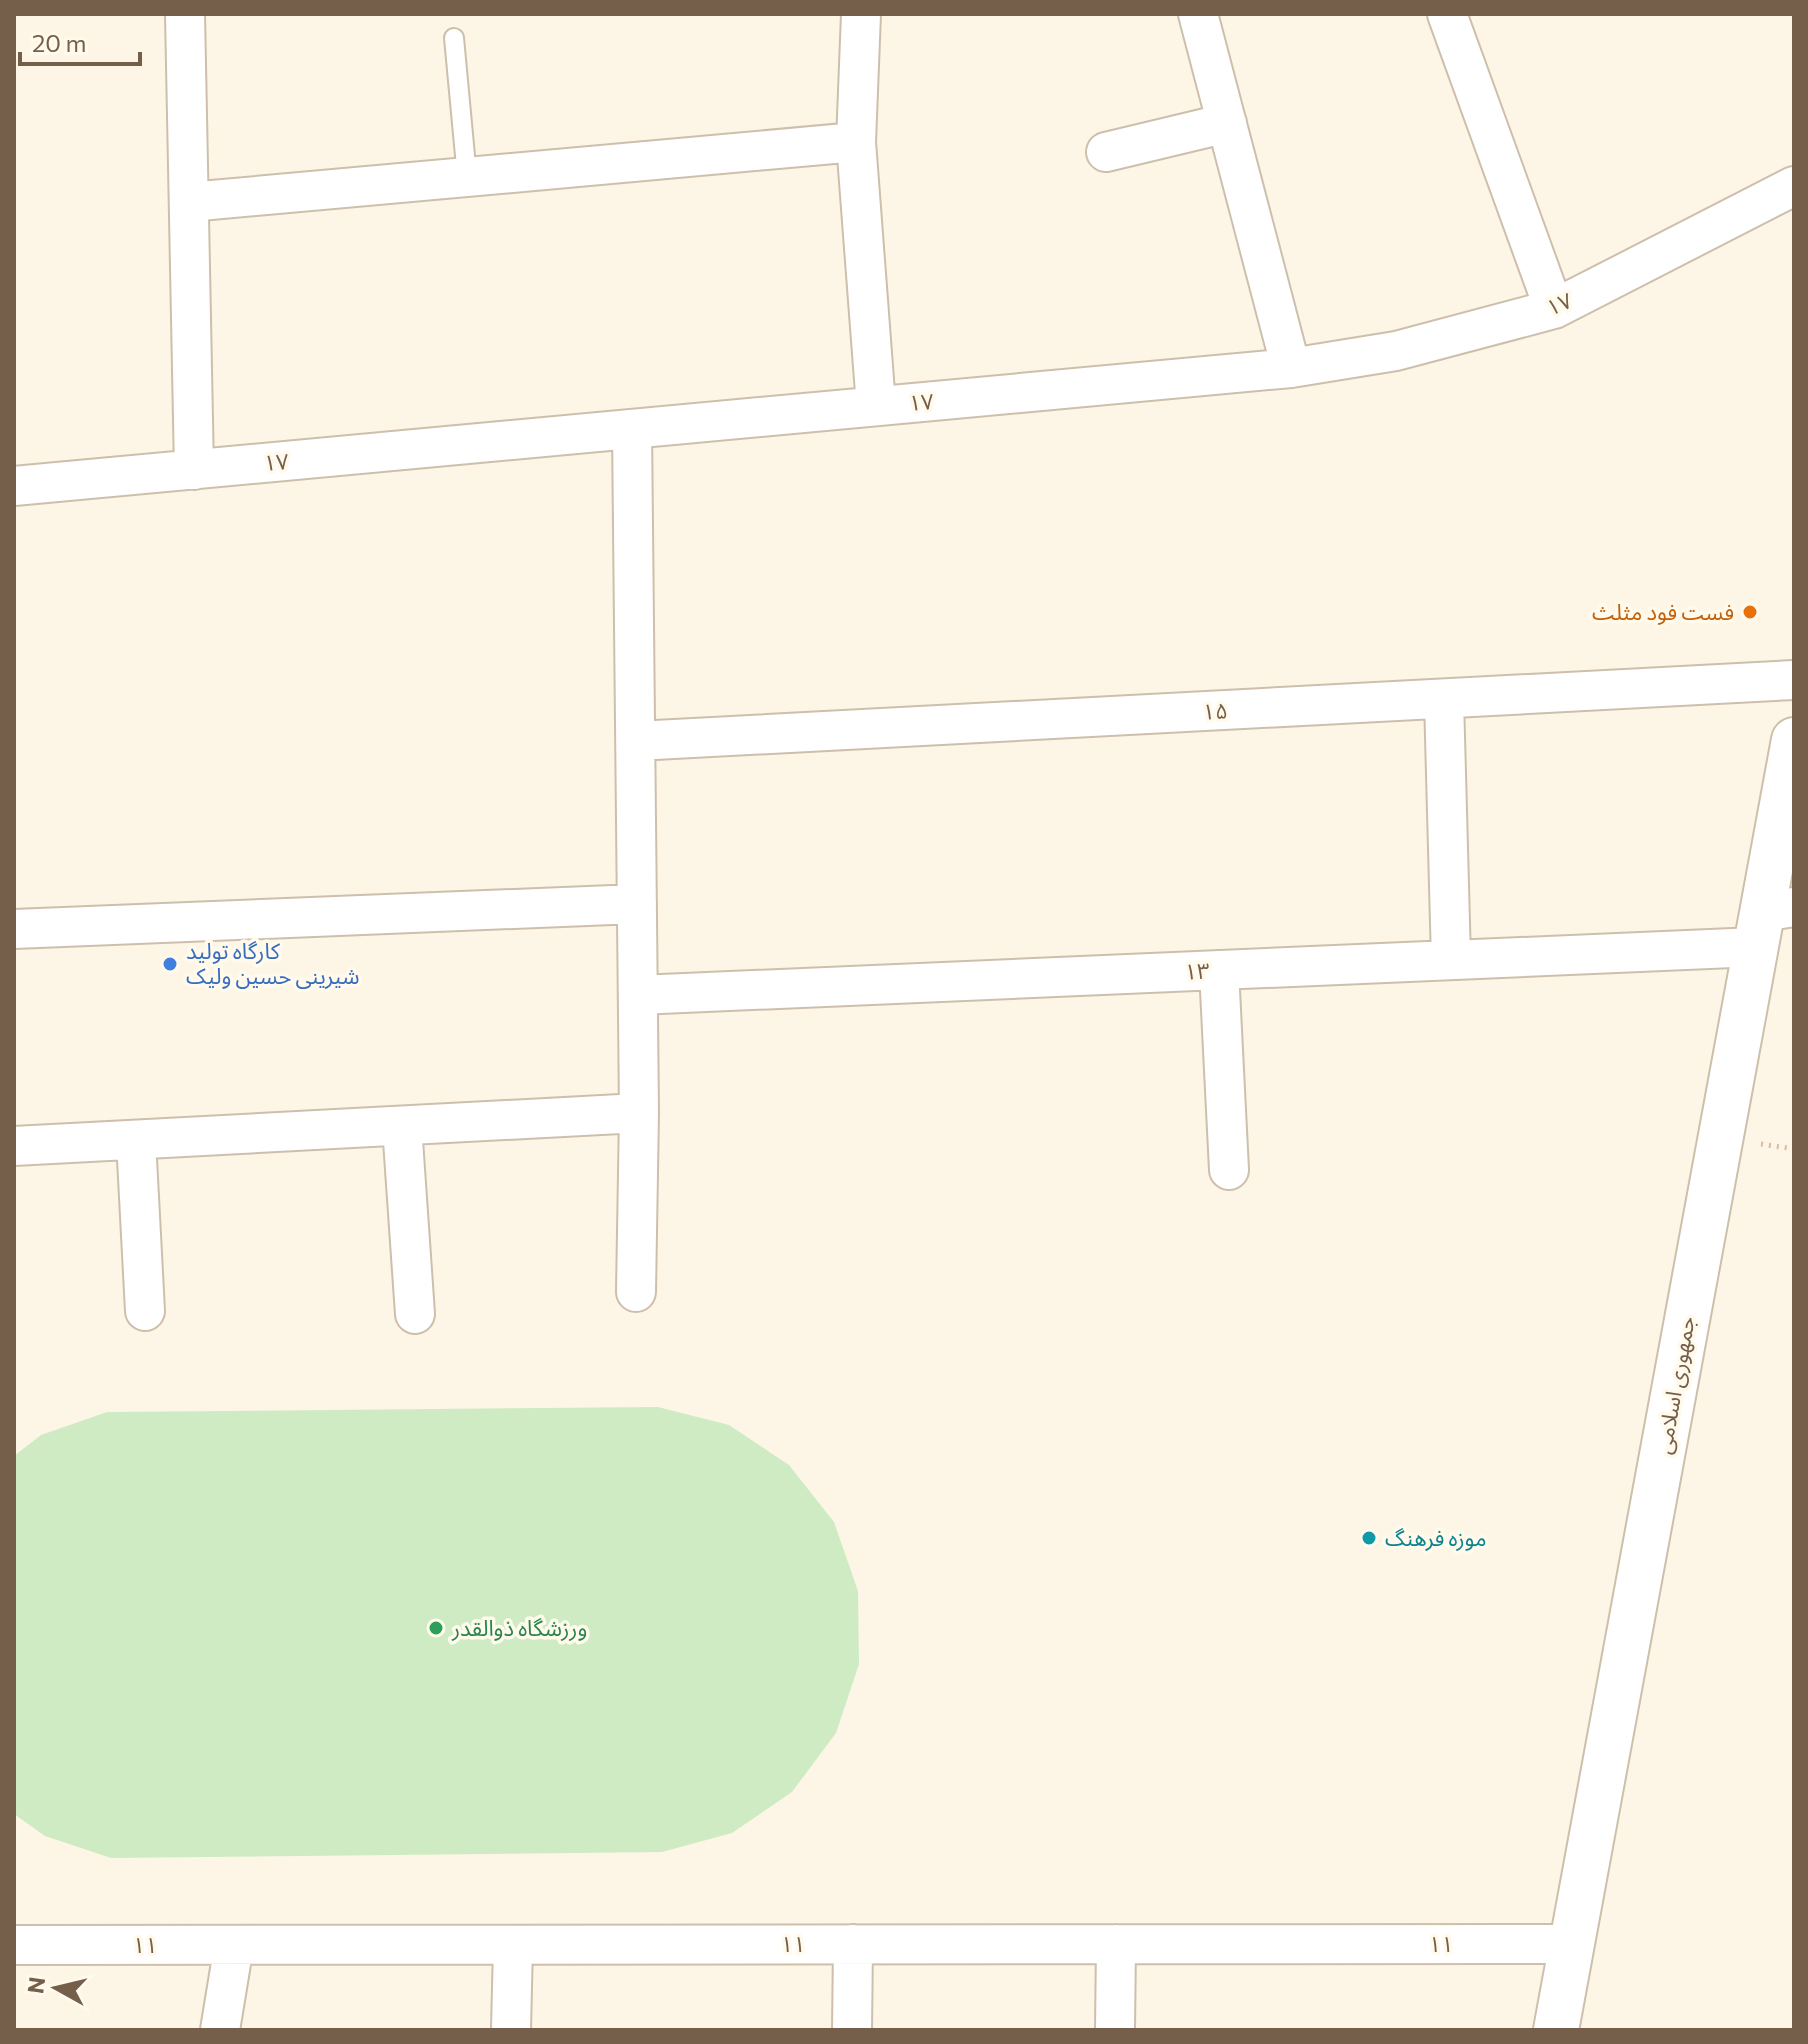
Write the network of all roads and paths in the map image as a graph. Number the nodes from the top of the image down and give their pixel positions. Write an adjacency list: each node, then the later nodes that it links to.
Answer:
1 (185, 14): 11 (street)
2 (861, 14): 7 (street)
3 (1198, 14): 6 (street)
4 (1447, 14): 12 (street)
5 (454, 38): 9 (lane)
6 (1227, 123): 8 (street); 13 (street)
7 (856, 142): 9 (street); 14 (street)
8 (1106, 152)
9 (467, 177): 11 (street)
10 (1794, 186): 12 (street, ۱۷)
11 (189, 202): 16 (street)
12 (1554, 309): 13 (street, ۱۷)
13 (1291, 368): 14 (street, ۱۷)
14 (876, 406): 15 (street, ۱۷)
15 (632, 429): 16 (street, ۱۷); 21 (street)
16 (194, 470): 17 (street, ۱۷)
17 (14, 486)
18 (1794, 680): 19 (street, ۱۵)
19 (1444, 699): 21 (street, ۱۵); 25 (street)
20 (1794, 740): 23 (street, جمهوری اسلامی)
21 (636, 741): 22 (street)
22 (637, 904): 24 (street); 27 (street)
23 (1771, 922): 25 (street, ۱۳); 38 (street, جمهوری اسلامی)
24 (14, 929)
25 (1451, 960): 26 (street, ۱۳)
26 (1219, 970): 27 (street, ۱۳); 32 (street)
27 (638, 995): 28 (street)
28 (639, 1113): 29 (street); 33 (street)
29 (402, 1126): 30 (street); 35 (street)
30 (136, 1140): 31 (street); 34 (street)
31 (14, 1146)
32 (1229, 1170)
33 (636, 1292)
34 (145, 1311)
35 (415, 1314)
36 (853, 1944): 37 (street, ۱۱); 41 (street, ۱۱); 44 (street)
37 (1116, 1944): 38 (street, ۱۱); 45 (street)
38 (1572, 1944): 46 (street, جمهوری اسلامی)
39 (14, 1945): 40 (street, ۱۱)
40 (234, 1945): 41 (street, ۱۱); 42 (street)
41 (513, 1945): 43 (street)
42 (220, 2030)
43 (511, 2030)
44 (852, 2030)
45 (1115, 2030)
46 (1556, 2030)

